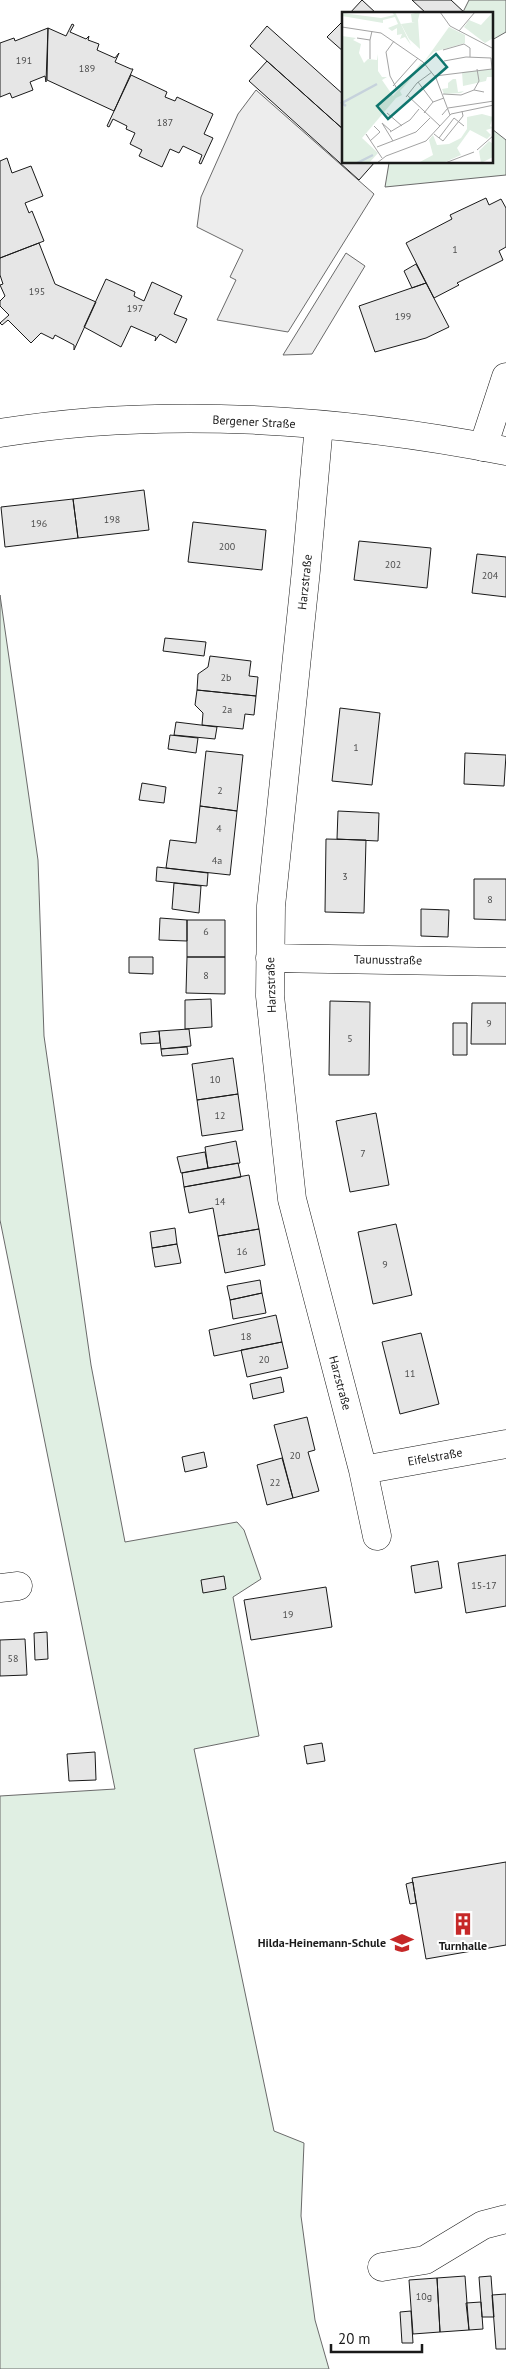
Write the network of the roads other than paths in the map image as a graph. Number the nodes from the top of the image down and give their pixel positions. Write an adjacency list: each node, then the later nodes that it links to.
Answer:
1 (506, 377): 4 (street)
2 (319, 425): 3 (street, Bergener Straße); 4 (street, Bergener Straße); 5 (street, Harzstraße)
3 (0, 433)
4 (495, 449)
5 (270, 958): 6 (street, Taunusstraße); 8 (street, Harzstraße)
6 (506, 962)
7 (506, 1444): 8 (street, Eifelstraße)
8 (363, 1470): 9 (street, Harzstraße)
9 (377, 1536)
10 (506, 2219): 11 (street)
11 (382, 2267)

